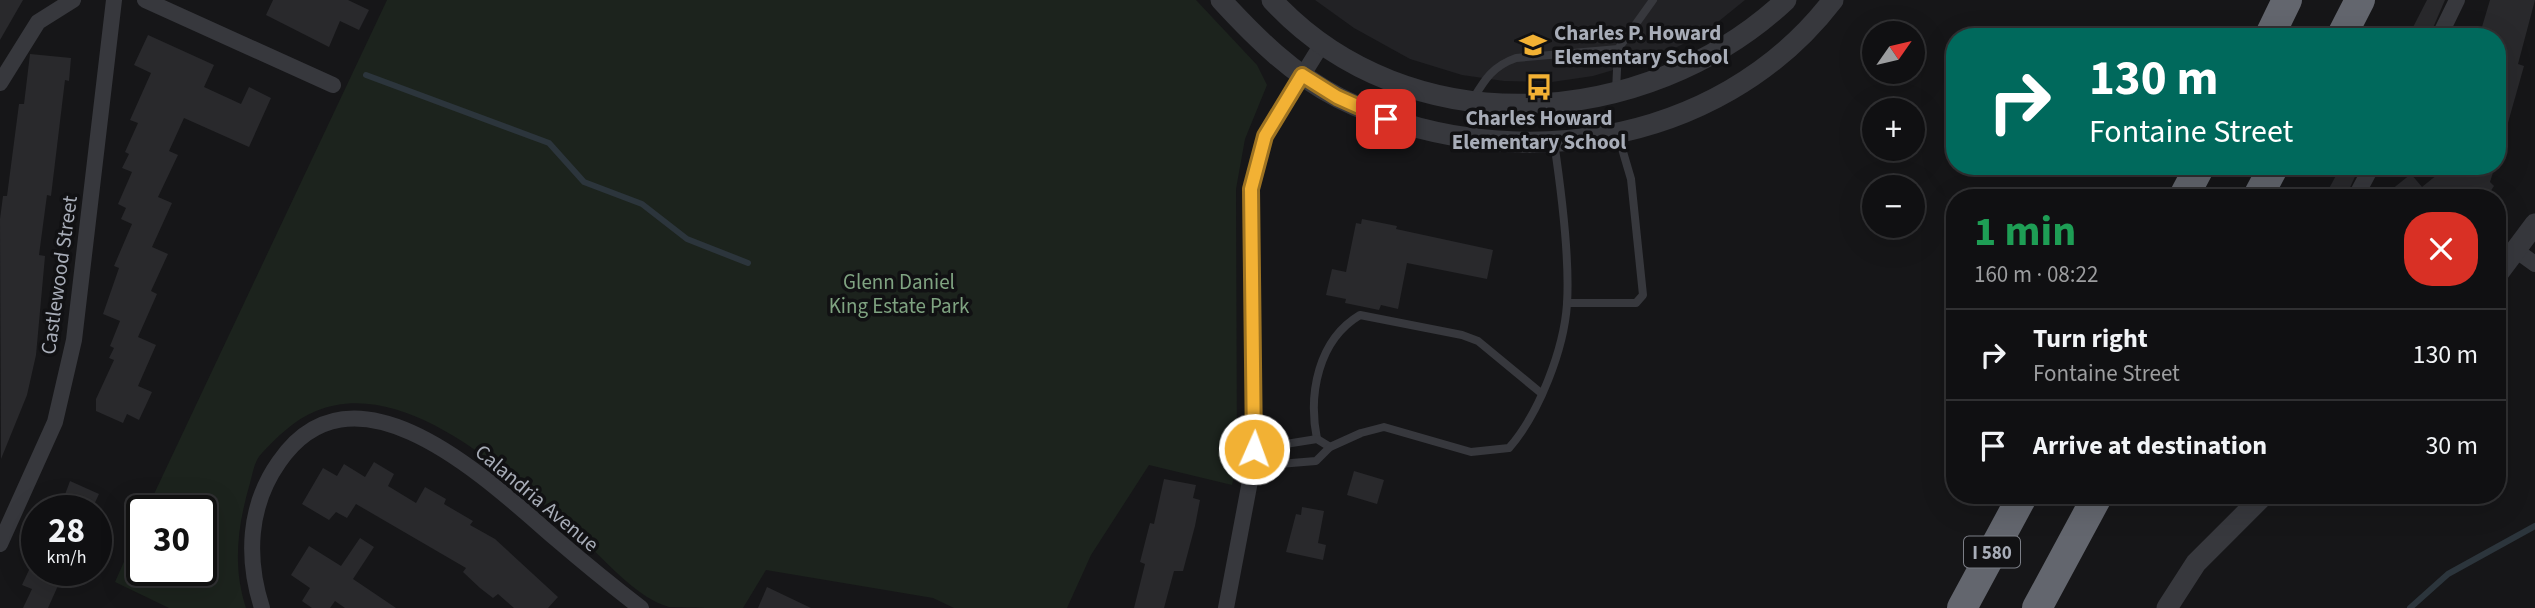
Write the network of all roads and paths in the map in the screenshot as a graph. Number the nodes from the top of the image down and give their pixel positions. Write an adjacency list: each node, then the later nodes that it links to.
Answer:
1 (73, 0): 18 (street)
2 (114, 0): 37 (street, Castlewood Street)
3 (145, 0): 19 (street)
4 (1221, 0): 17 (street)
5 (1272, 0): 15 (street)
6 (1653, 0): 16 (lane)
7 (1786, 0): 20 (street)
8 (1833, 0): 22 (street)
9 (2287, 0): 12 (highway)
10 (2360, 0): 13 (highway)
11 (2457, 0): 14 (street)
12 (2273, 28)
13 (2346, 28)
14 (2443, 28)
15 (1322, 44): 17 (street); 21 (street)
16 (1618, 49): 20 (lane); 21 (lane)
17 (1302, 75): 23 (street); 32 (street)
18 (0, 83)
19 (333, 85)
20 (1616, 94): 21 (street)
21 (1472, 102)
22 (1618, 134): 23 (street); 28 (lane)
23 (1554, 142): 28 (lane)
24 (2535, 224): 25 (street)
25 (2517, 251): 26 (street); 27 (street)
26 (2506, 264)
27 (2535, 264)
28 (1567, 303): 29 (lane)
29 (1541, 393): 30 (lane); 31 (lane)
30 (1317, 439): 31 (lane); 32 (lane)
31 (1330, 447): 33 (lane)
32 (1254, 449): 33 (street)
33 (1253, 466): 40 (street)
34 (2017, 504): 41 (highway, I 580)
35 (2093, 504): 42 (highway)
36 (2255, 504): 43 (street)
37 (0, 544)
38 (262, 608): 39 (street, Calandria Avenue)
39 (641, 608)
40 (1226, 608)
41 (1962, 608)
42 (2037, 608)
43 (2168, 608)

